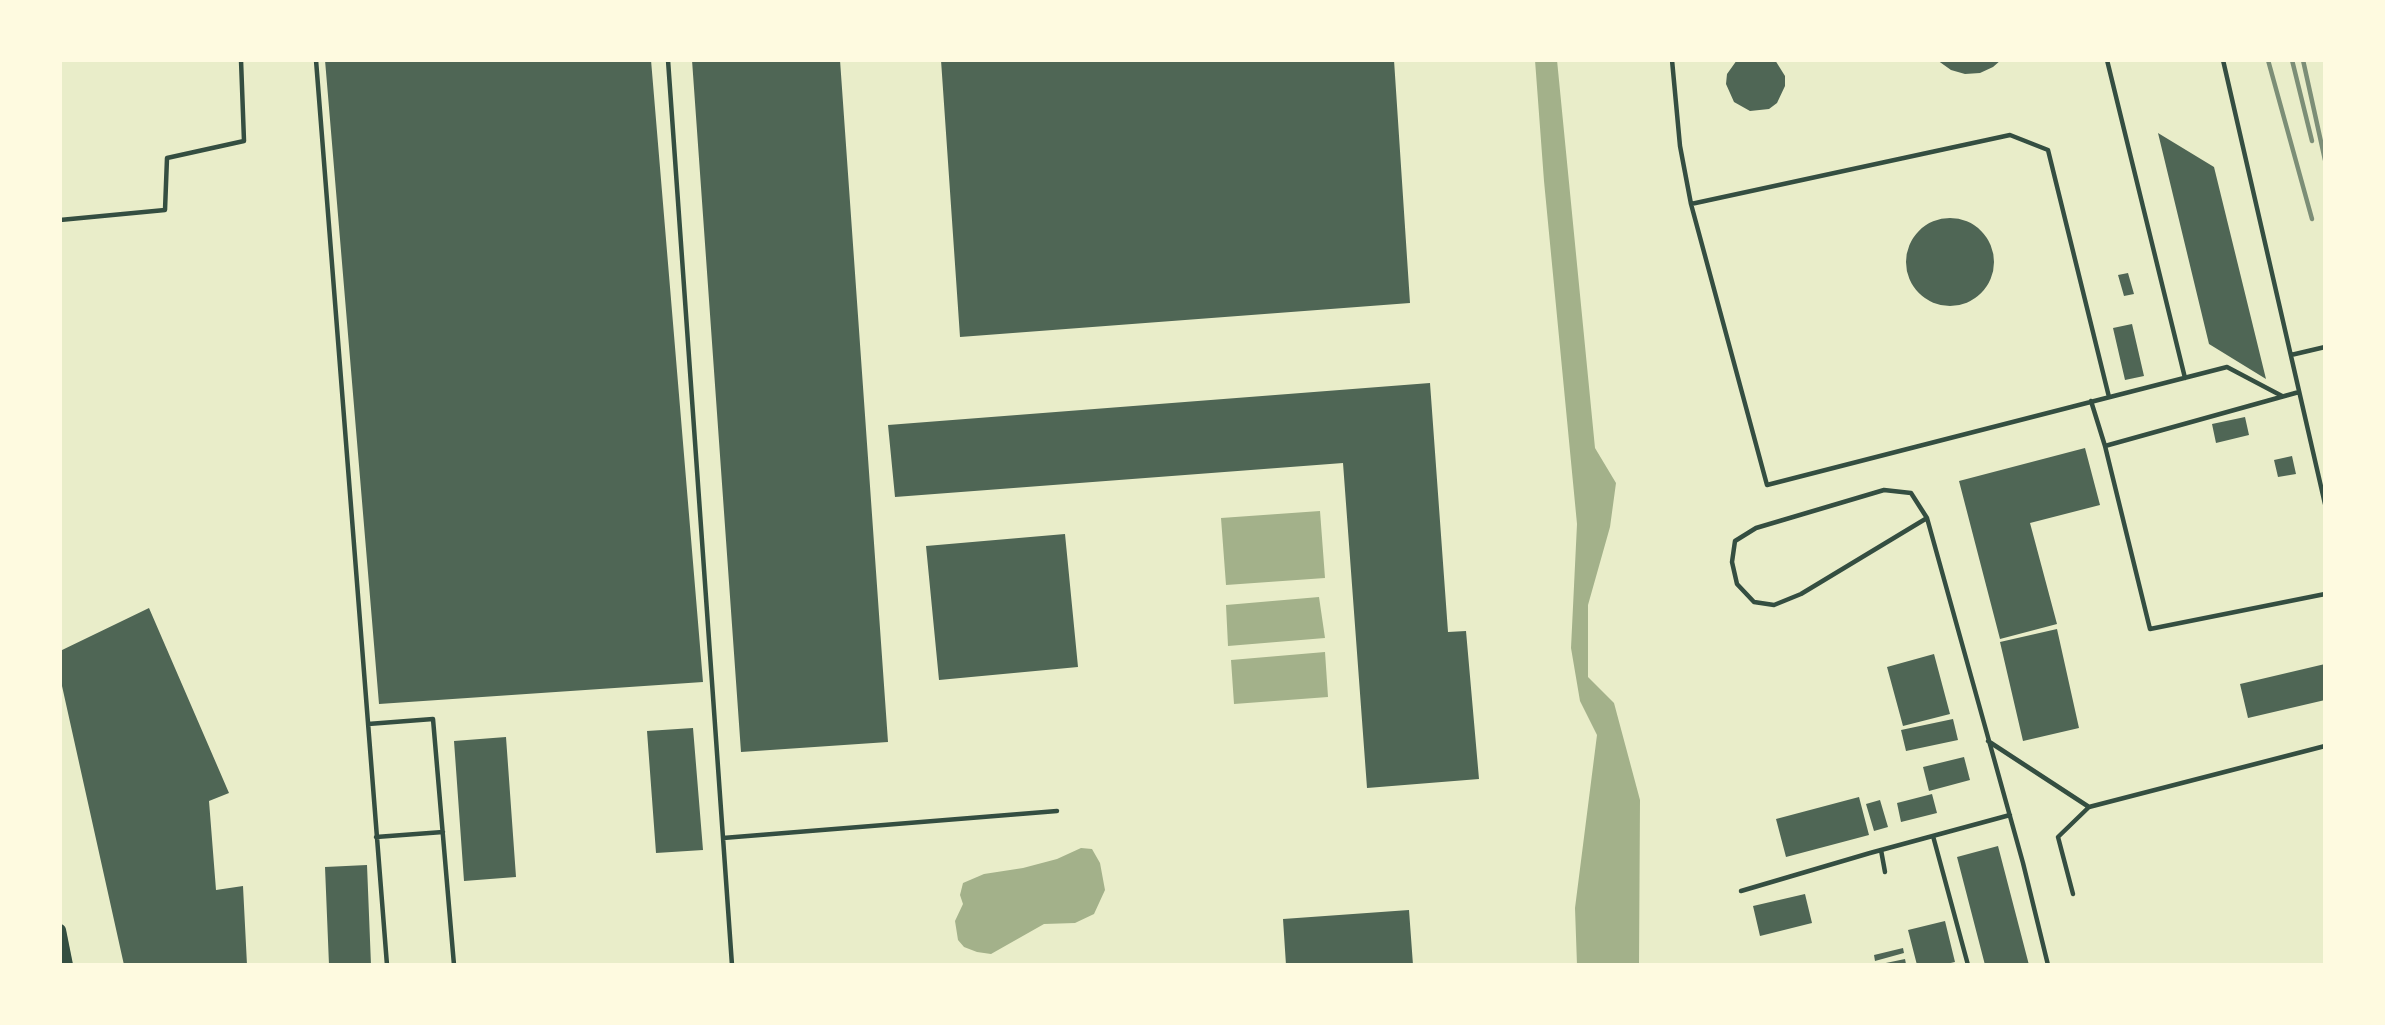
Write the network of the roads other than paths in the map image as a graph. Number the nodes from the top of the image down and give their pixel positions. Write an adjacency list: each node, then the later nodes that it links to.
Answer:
1 (241, 60): 8 (lane)
2 (316, 60): 20 (lane)
3 (668, 60): 29 (lane)
4 (1672, 60): 7 (lane)
5 (2107, 60): 11 (lane)
6 (2223, 60): 10 (lane)
7 (1691, 204): 14 (lane); 15 (lane)
8 (60, 220)
9 (2325, 347): 10 (lane)
10 (2291, 356): 12 (lane)
11 (2185, 378): 13 (lane); 14 (lane)
12 (2299, 392): 13 (lane); 17 (lane)
13 (2282, 396): 16 (lane)
14 (2109, 397): 15 (lane)
15 (2091, 401): 16 (lane)
16 (2105, 446): 19 (lane)
17 (2325, 504)
18 (1927, 518): 18 (lane); 21 (lane)
19 (2325, 594)
20 (368, 724): 26 (lane); 28 (lane)
21 (1988, 740): 23 (lane); 25 (lane)
22 (2325, 746): 23 (lane)
23 (2089, 807): 33 (lane)
24 (1057, 811): 29 (lane)
25 (2010, 815): 27 (lane); 40 (lane)
26 (443, 831): 28 (lane); 37 (lane)
27 (1933, 836): 30 (lane); 39 (lane)
28 (376, 837): 36 (lane)
29 (723, 838): 38 (lane)
30 (1881, 850): 31 (lane); 32 (lane)
31 (1885, 872)
32 (1741, 891)
33 (2073, 894)
34 (60, 930): 35 (main road)
35 (68, 965)
36 (387, 965)
37 (454, 965)
38 (732, 965)
39 (1968, 965)
40 (2048, 965)

